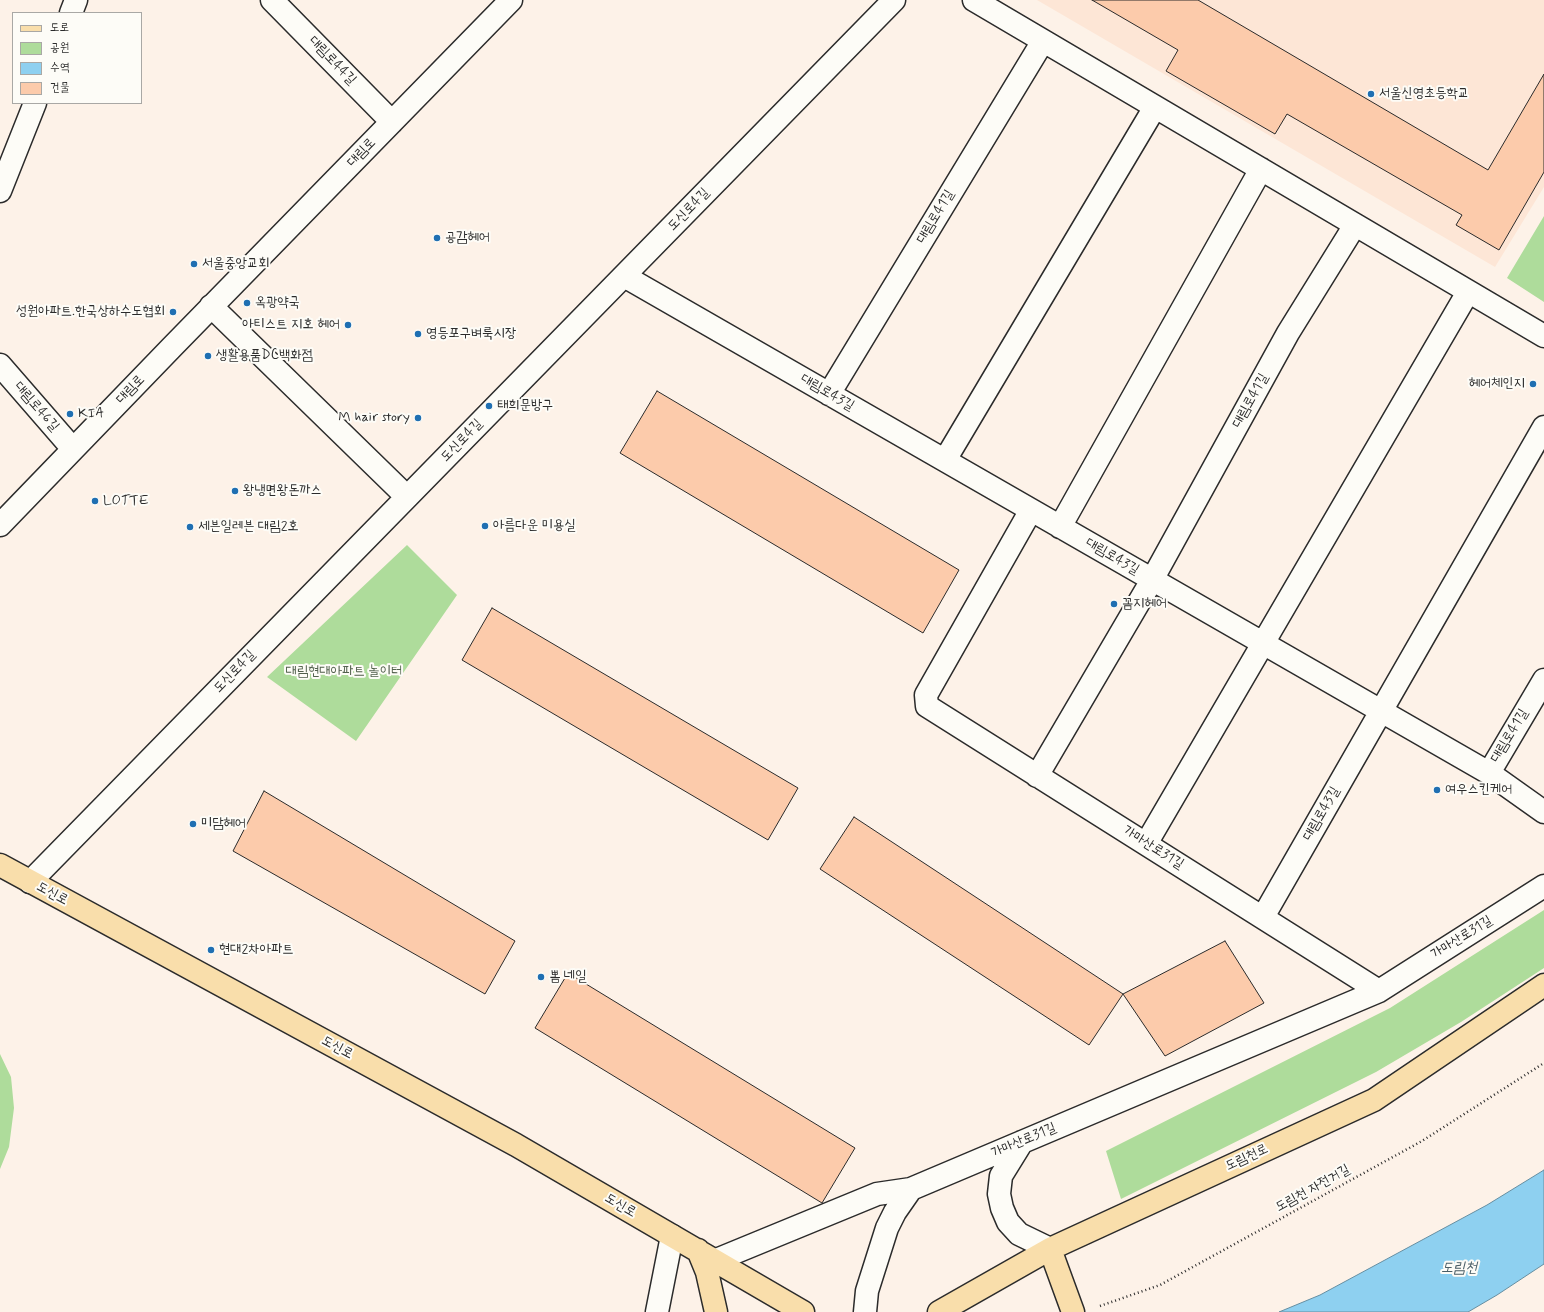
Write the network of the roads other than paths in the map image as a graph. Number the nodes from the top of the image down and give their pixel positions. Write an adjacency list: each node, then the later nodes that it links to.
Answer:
1 (76, 0): 6 (street)
2 (272, 0): 10 (street, 대림로44길)
3 (511, 0): 10 (street, 대림로)
4 (894, 0): 14 (street, 도신로4길)
5 (974, 0): 7 (street)
6 (70, 12)
7 (1043, 41): 9 (street); 19 (street, 대림로41길)
8 (35, 104): 12 (street)
9 (1155, 107): 11 (street); 22 (street)
10 (392, 122): 16 (street, 대림로)
11 (1261, 169): 13 (street); 26 (street)
12 (0, 191)
13 (1355, 225): 15 (street); 27 (street, 대림로41길)
14 (624, 276): 19 (street, 대림로43길); 23 (street, 도신로4길)
15 (1468, 292): 17 (street); 28 (street)
16 (212, 306): 21 (street, 대림로); 23 (street)
17 (1544, 336)
18 (0, 365): 21 (street, 대림로46길)
19 (829, 394): 22 (street, 대림로43길)
20 (1544, 427): 30 (street)
21 (73, 449): 25 (street, 대림로)
22 (945, 460): 24 (street, 대림로43길)
23 (407, 497): 36 (street, 도신로4길)
24 (1031, 510): 26 (street, 대림로43길); 32 (street, 가마산로31길)
25 (0, 525)
26 (1060, 527): 27 (street, 대림로43길)
27 (1152, 580): 28 (street, 대림로43길); 32 (street, 대림로43길)
28 (1264, 644): 30 (street, 대림로43길); 34 (street)
29 (1544, 680): 31 (street, 대림로41길)
30 (1381, 711): 31 (street, 대림로43길); 38 (street, 대림로43길)
31 (1489, 773): 33 (street, 대림로43길)
32 (1037, 776): 34 (street, 가마산로31길)
33 (1544, 812)
34 (1146, 844): 38 (street, 가마산로31길)
35 (0, 865): 36 (main road, 도신로)
36 (30, 882): 43 (main road, 도신로)
37 (1544, 886): 40 (street, 가마산로31길)
38 (1264, 917): 40 (street, 가마산로31길)
39 (1544, 985): 44 (main road, 도림천로)
40 (1379, 990): 41 (street, 가마산로31길)
41 (1022, 1142): 42 (street, 가마산로31길); 44 (street)
42 (911, 1189): 45 (street, 가마산로31길); 49 (street)
43 (672, 1236): 45 (main road, 도신로); 46 (street)
44 (1050, 1249): 50 (main road, 도림천로); 51 (main road)
45 (706, 1255): 47 (main road); 48 (main road, 도신로)
46 (657, 1312)
47 (716, 1312)
48 (804, 1312)
49 (865, 1312)
50 (939, 1312)
51 (1073, 1312)

